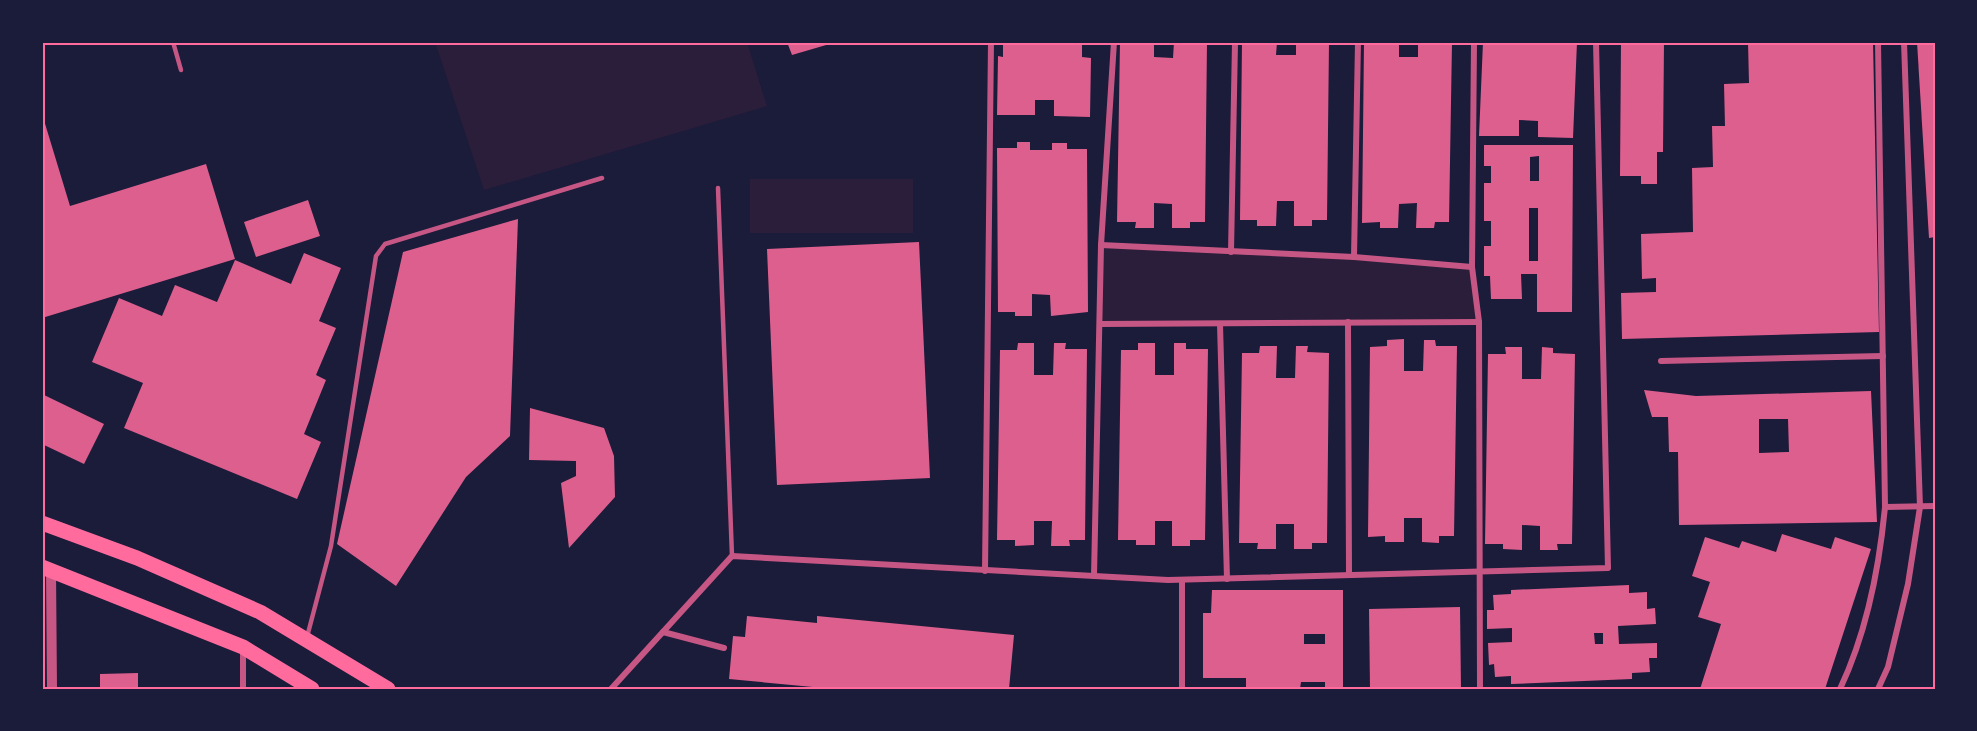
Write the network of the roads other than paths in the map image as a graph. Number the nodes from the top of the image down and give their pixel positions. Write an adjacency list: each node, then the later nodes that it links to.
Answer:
1 (173, 42): 10 (lane)
2 (991, 42): 29 (street)
3 (1114, 42): 13 (street)
4 (1235, 42): 14 (street)
5 (1358, 42): 15 (street)
6 (1474, 42): 16 (street)
7 (1596, 42): 30 (street)
8 (1878, 42): 21 (street)
9 (1904, 42): 25 (street)
10 (181, 70)
11 (602, 178): 36 (lane)
12 (718, 188): 27 (lane)
13 (1101, 245): 14 (street); 19 (street)
14 (1231, 252): 15 (street)
15 (1354, 257): 16 (street)
16 (1472, 267): 18 (street)
17 (1348, 322): 18 (street); 20 (street); 31 (street)
18 (1479, 322): 30 (street)
19 (1100, 324): 20 (street); 32 (street)
20 (1220, 324): 33 (street)
21 (1883, 356): 22 (street); 24 (street)
22 (1661, 361)
23 (1935, 506): 25 (street)
24 (1885, 507): 25 (street); 46 (street)
25 (1920, 507): 47 (street)
26 (42, 523): 36 (main road)
27 (732, 556): 29 (street); 35 (street)
28 (46, 568): 37 (main road); 39 (street)
29 (985, 571): 32 (street)
30 (1478, 572): 31 (street); 45 (street)
31 (1350, 575): 33 (street)
32 (1094, 576): 34 (street)
33 (1227, 579): 34 (street)
34 (1182, 580): 44 (street)
35 (663, 632): 38 (street); 43 (street)
36 (306, 639): 42 (main road)
37 (243, 647): 40 (street); 41 (main road)
38 (724, 648)
39 (51, 689)
40 (243, 689)
41 (312, 689)
42 (388, 689)
43 (611, 689)
44 (1182, 689)
45 (1480, 689)
46 (1840, 689)
47 (1878, 689)

